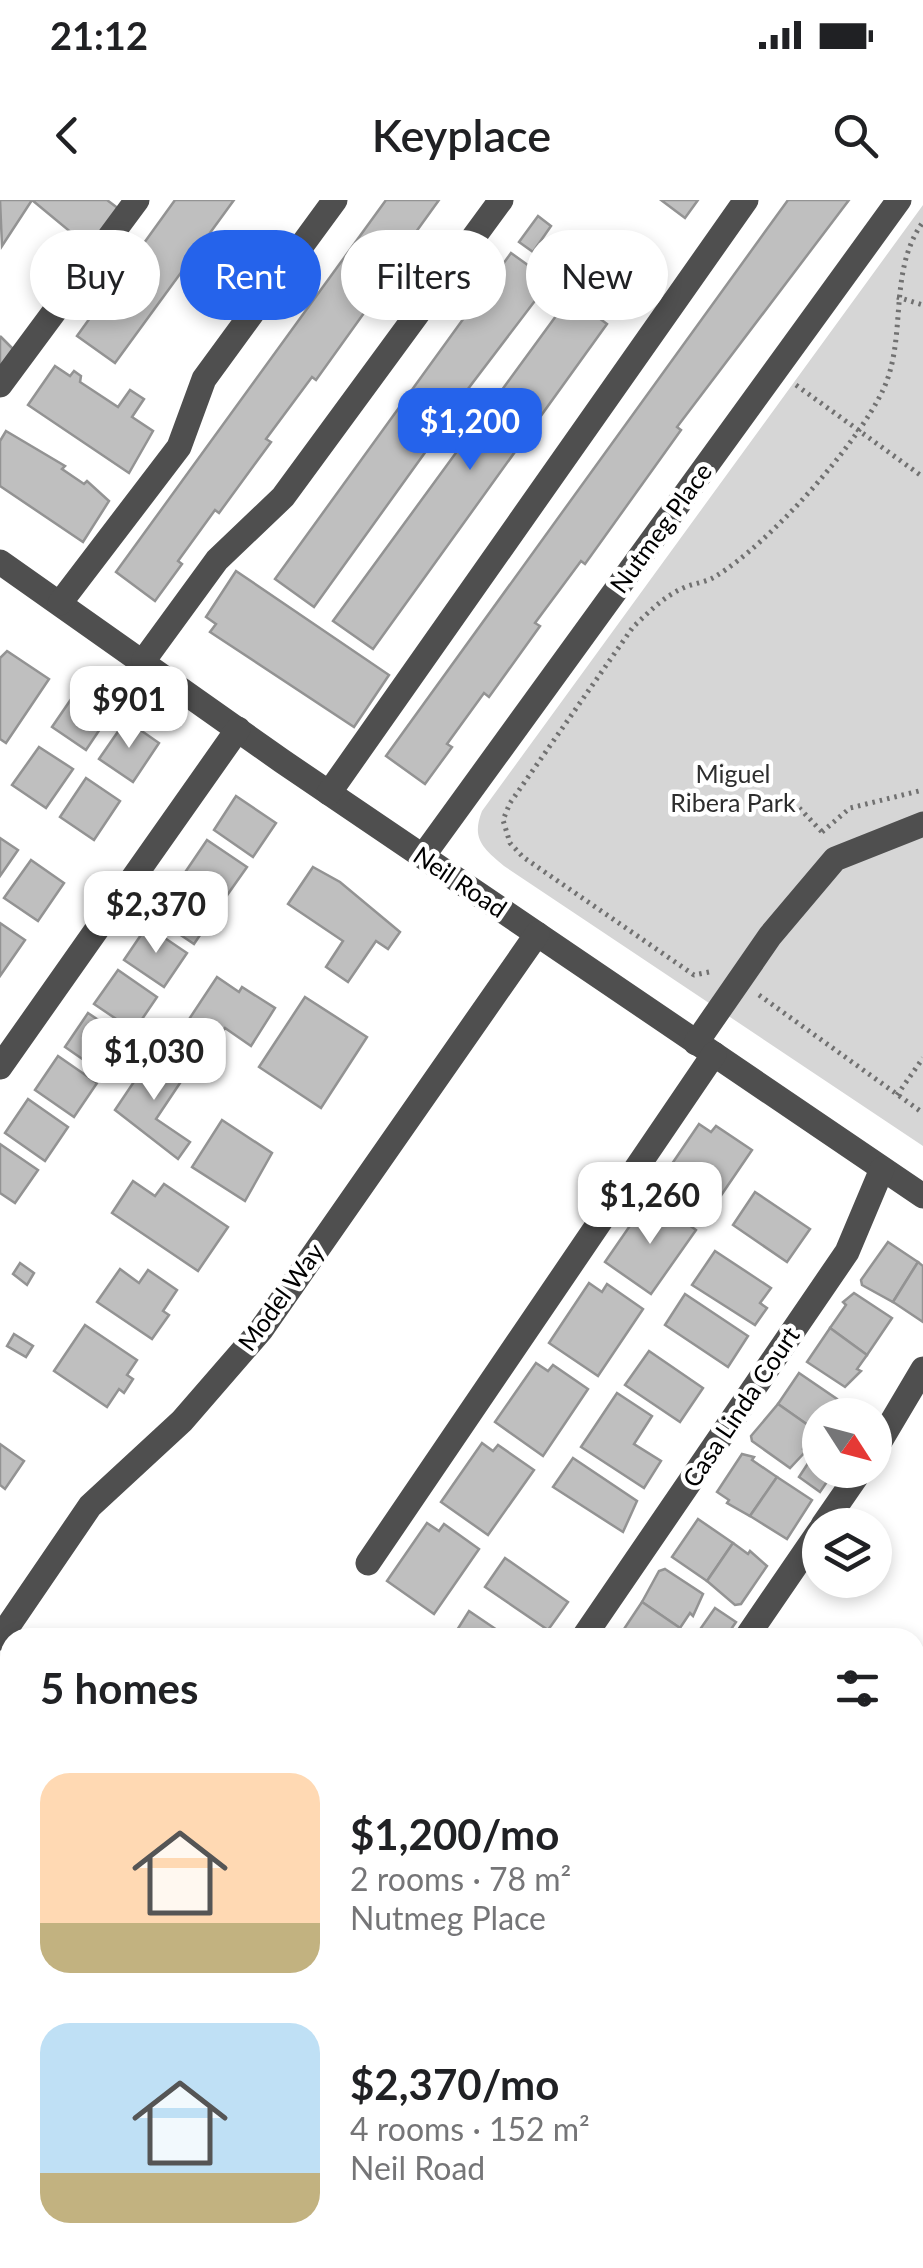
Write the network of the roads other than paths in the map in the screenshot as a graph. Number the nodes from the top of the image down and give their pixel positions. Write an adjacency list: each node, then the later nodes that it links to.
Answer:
1 (137, 200): 6 (street)
2 (335, 200): 8 (street)
3 (501, 200): 9 (street)
4 (746, 200): 11 (street)
5 (900, 200): 13 (street, Nutmeg Place)
6 (0, 385)
7 (1, 566): 8 (street, Neil Road)
8 (60, 603): 9 (street, Neil Road)
9 (144, 660): 10 (street, Neil Road)
10 (238, 729): 11 (street, Neil Road); 16 (street)
11 (330, 793): 13 (street, Neil Road)
12 (923, 824): 15 (street)
13 (423, 856): 14 (street, Neil Road)
14 (537, 934): 15 (street, Neil Road); 23 (street, Model Way)
15 (705, 1048): 17 (street, Neil Road); 22 (street)
16 (0, 1067)
17 (882, 1168): 18 (street, Neil Road); 24 (street, Casa Linda Court)
18 (923, 1196)
19 (923, 1368): 20 (street)
20 (892, 1421)
21 (802, 1556): 25 (street)
22 (368, 1563)
23 (14, 1628)
24 (590, 1628)
25 (753, 1628)

